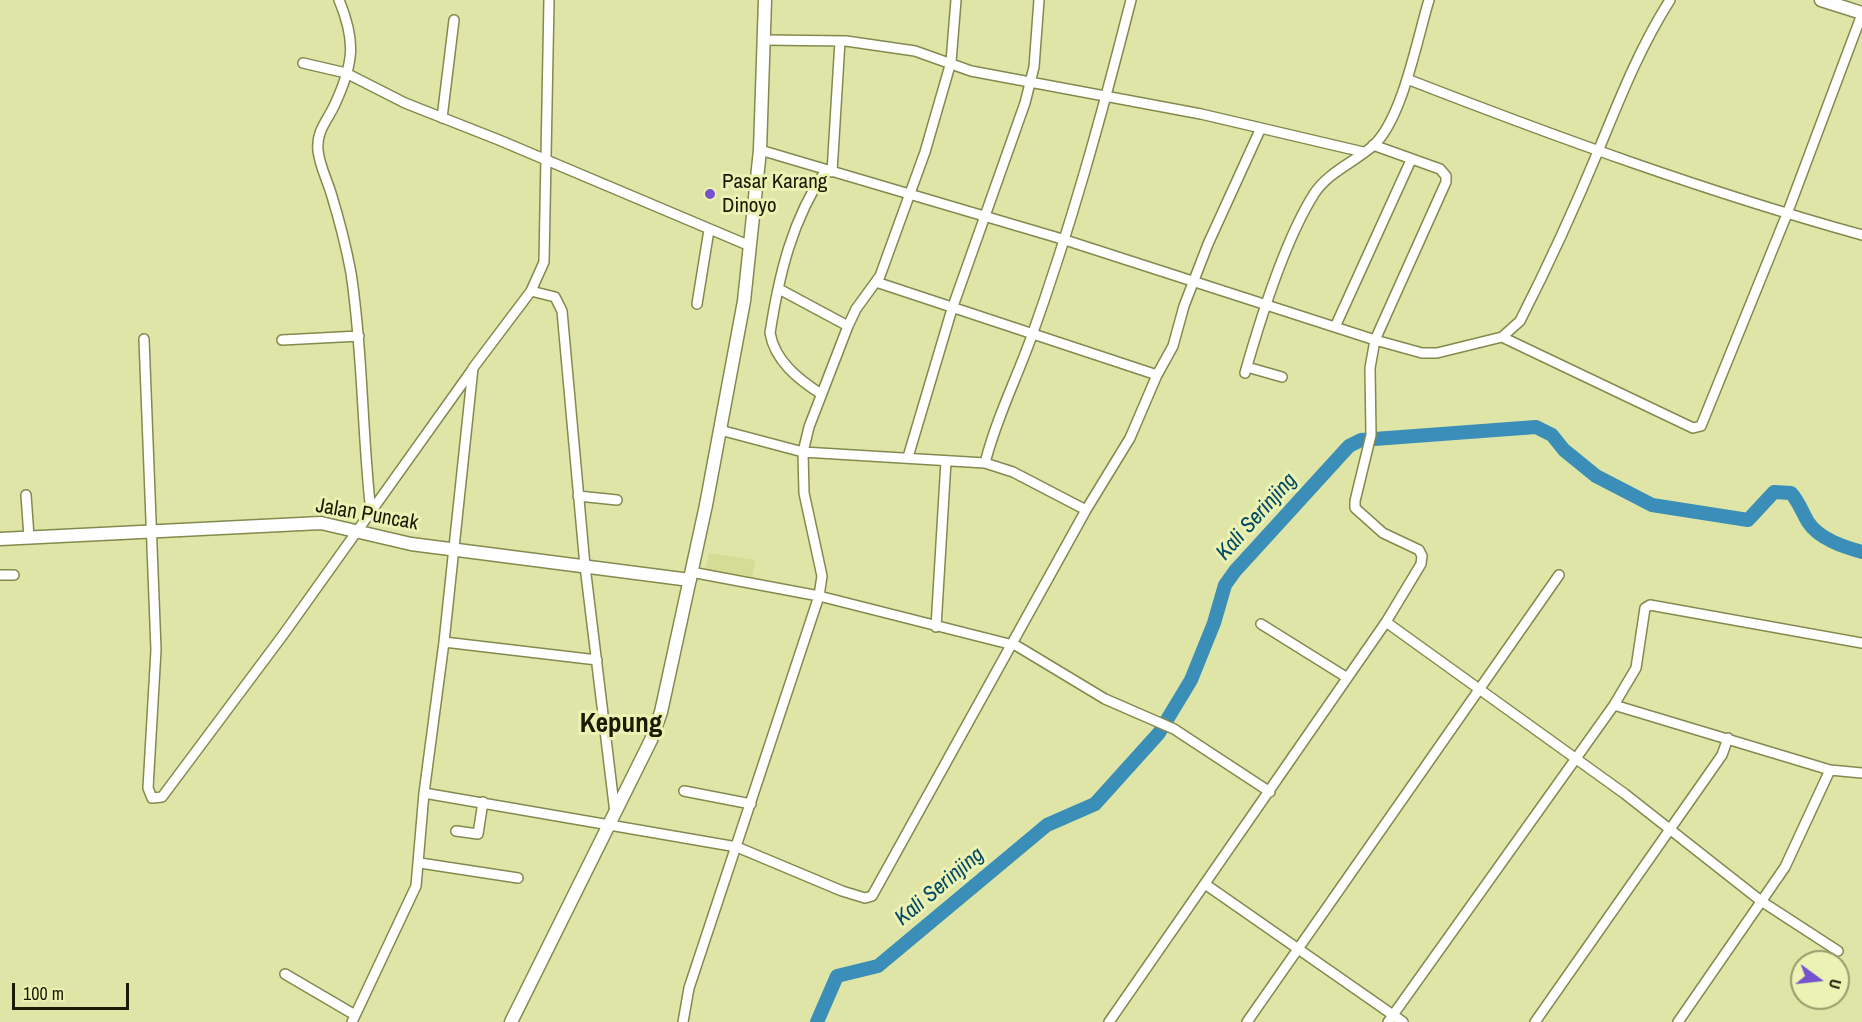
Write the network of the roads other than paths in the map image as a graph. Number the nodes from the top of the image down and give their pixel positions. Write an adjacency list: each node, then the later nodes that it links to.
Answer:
1 (339, 0): 16 (street)
2 (549, 0): 26 (street)
3 (765, 0): 12 (main road)
4 (956, 0): 15 (street)
5 (1039, 0): 18 (street)
6 (1131, 0): 19 (street)
7 (1429, 0): 17 (street)
8 (1670, 0): 24 (street)
9 (1821, 0): 10 (main road)
10 (1862, 14): 30 (street)
11 (454, 20): 20 (street)
12 (764, 40): 13 (street); 23 (main road)
13 (840, 41): 15 (street); 28 (street)
14 (303, 63): 16 (street)
15 (951, 63): 18 (street); 29 (street)
16 (345, 73): 20 (street); 46 (street)
17 (1407, 79): 22 (street); 24 (street)
18 (1030, 82): 19 (street); 31 (street)
19 (1107, 98): 21 (street); 34 (street)
20 (442, 118): 26 (street)
21 (1260, 129): 25 (street); 36 (street)
22 (1373, 145): 25 (street); 27 (street)
23 (760, 150): 28 (street); 35 (main road)
24 (1598, 151): 30 (street); 47 (street)
25 (1363, 152): 41 (street)
26 (544, 160): 32 (street); 39 (street)
27 (1411, 160): 44 (street); 50 (street)
28 (829, 171): 29 (street); 38 (street)
29 (909, 196): 31 (street); 37 (street)
30 (1787, 214): 33 (street); 47 (street)
31 (984, 218): 34 (street); 42 (street)
32 (709, 230): 35 (street); 40 (street)
33 (1862, 235)
34 (1062, 239): 36 (street); 45 (street)
35 (750, 246): 55 (main road)
36 (1192, 281): 41 (street); 52 (street)
37 (876, 282): 42 (street); 43 (street)
38 (778, 289): 43 (street); 54 (street)
39 (531, 291): 51 (street); 61 (street)
40 (697, 304)
41 (1267, 306): 44 (street); 53 (street)
42 (952, 309): 45 (street); 57 (street)
43 (848, 326): 54 (street)
44 (1335, 327): 50 (street)
45 (1032, 335): 52 (street); 59 (street)
46 (359, 336): 49 (street); 64 (street)
47 (1502, 337): 50 (street)
48 (144, 339): 65 (street)
49 (282, 340)
50 (1375, 340): 76 (street)
51 (473, 368): 64 (street); 69 (street)
52 (1157, 375): 63 (street)
53 (1282, 377)
54 (821, 394): 56 (street)
55 (720, 430): 56 (street); 74 (main road)
56 (803, 452): 57 (street); 75 (street)
57 (908, 457): 58 (street)
58 (946, 461): 59 (street); 78 (street)
59 (986, 463): 63 (street)
60 (27, 495): 67 (street)
61 (578, 496): 62 (street); 70 (street)
62 (617, 500)
63 (1086, 510): 81 (street)
64 (371, 513): 66 (street)
65 (151, 532): 66 (main road, Jalan Puncak); 66 (street); 67 (main road, Jalan Puncak)
66 (354, 532): 69 (main road, Jalan Puncak)
67 (29, 537): 68 (main road, Jalan Puncak)
68 (0, 538)
69 (453, 549): 70 (main road, Jalan Puncak); 79 (street)
70 (585, 566): 74 (main road, Jalan Puncak); 82 (street)
71 (0, 575): 72 (street)
72 (14, 575)
73 (1559, 575): 84 (street)
74 (691, 576): 75 (street); 95 (main road)
75 (813, 595): 78 (street); 94 (street)
76 (1386, 622): 83 (street); 84 (street)
77 (1261, 624): 83 (street)
78 (936, 627): 81 (street)
79 (444, 642): 82 (street); 92 (street)
80 (1862, 643): 85 (street)
81 (1017, 646): 91 (street); 98 (street)
82 (597, 660): 95 (street)
83 (1346, 677): 91 (street)
84 (1478, 690): 87 (street); 103 (street)
85 (1614, 705): 86 (street); 87 (street)
86 (1728, 738): 88 (street); 96 (street)
87 (1575, 760): 96 (street); 107 (street)
88 (1830, 770): 89 (street); 102 (street)
89 (1862, 773)
90 (684, 791): 94 (street)
91 (1270, 792): 101 (street)
92 (424, 793): 93 (street); 99 (street)
93 (483, 802): 95 (street); 97 (street)
94 (746, 802): 98 (street)
95 (612, 819): 98 (street); 108 (main road)
96 (1670, 829): 102 (street); 113 (street)
97 (456, 831)
98 (733, 847): 109 (street)
99 (420, 864): 100 (street); 106 (street)
100 (518, 878)
101 (1205, 884): 103 (street); 110 (street)
102 (1761, 902): 104 (street); 114 (street)
103 (1300, 949): 107 (street); 111 (street)
104 (1836, 950)
105 (285, 974): 106 (street)
106 (354, 1018)
107 (1390, 1018): 112 (street)
108 (511, 1022)
109 (683, 1022)
110 (1109, 1022)
111 (1247, 1022)
112 (1403, 1022)
113 (1535, 1022)
114 (1678, 1022)

